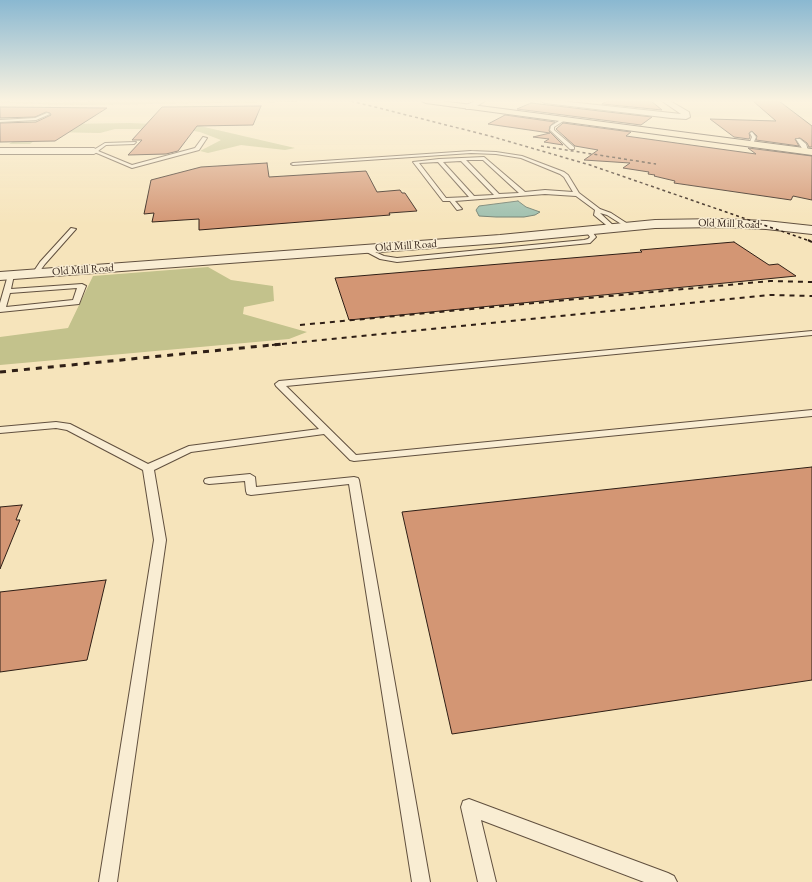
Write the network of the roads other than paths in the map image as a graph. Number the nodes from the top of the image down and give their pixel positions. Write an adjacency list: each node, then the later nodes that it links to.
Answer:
1 (202, 142): 9 (lane)
2 (566, 142): 7 (lane)
3 (737, 142): 6 (main road)
4 (801, 142): 10 (lane)
5 (134, 143): 9 (lane)
6 (751, 144): 10 (main road)
7 (572, 148)
8 (0, 151): 9 (street)
9 (94, 151)
10 (809, 152)
11 (462, 159): 12 (lane); 16 (lane); 18 (lane)
12 (439, 160): 13 (lane); 19 (lane)
13 (415, 162): 15 (lane); 20 (lane)
14 (292, 164): 17 (lane)
15 (330, 167)
16 (524, 194): 17 (lane); 18 (lane)
17 (577, 194): 22 (lane)
18 (498, 196): 19 (lane)
19 (472, 198): 20 (lane)
20 (451, 199): 21 (lane)
21 (459, 209)
22 (598, 210): 23 (lane); 24 (lane)
23 (628, 226): 24 (street, Old Mill Road); 26 (street, Old Mill Road)
24 (613, 228): 27 (street, Old Mill Road)
25 (73, 229): 27 (lane)
26 (812, 230)
27 (35, 274): 28 (street, Old Mill Road)
28 (5, 276): 29 (lane)
29 (7, 291): 30 (lane); 30 (lane)
30 (1, 310)
31 (812, 333): 34 (lane)
32 (812, 413): 34 (lane)
33 (0, 430): 35 (lane)
34 (324, 431): 35 (lane)
35 (148, 468): 37 (lane)
36 (210, 481): 38 (lane)
37 (108, 882)
38 (421, 882)
39 (487, 882): 40 (lane)
40 (668, 882)

